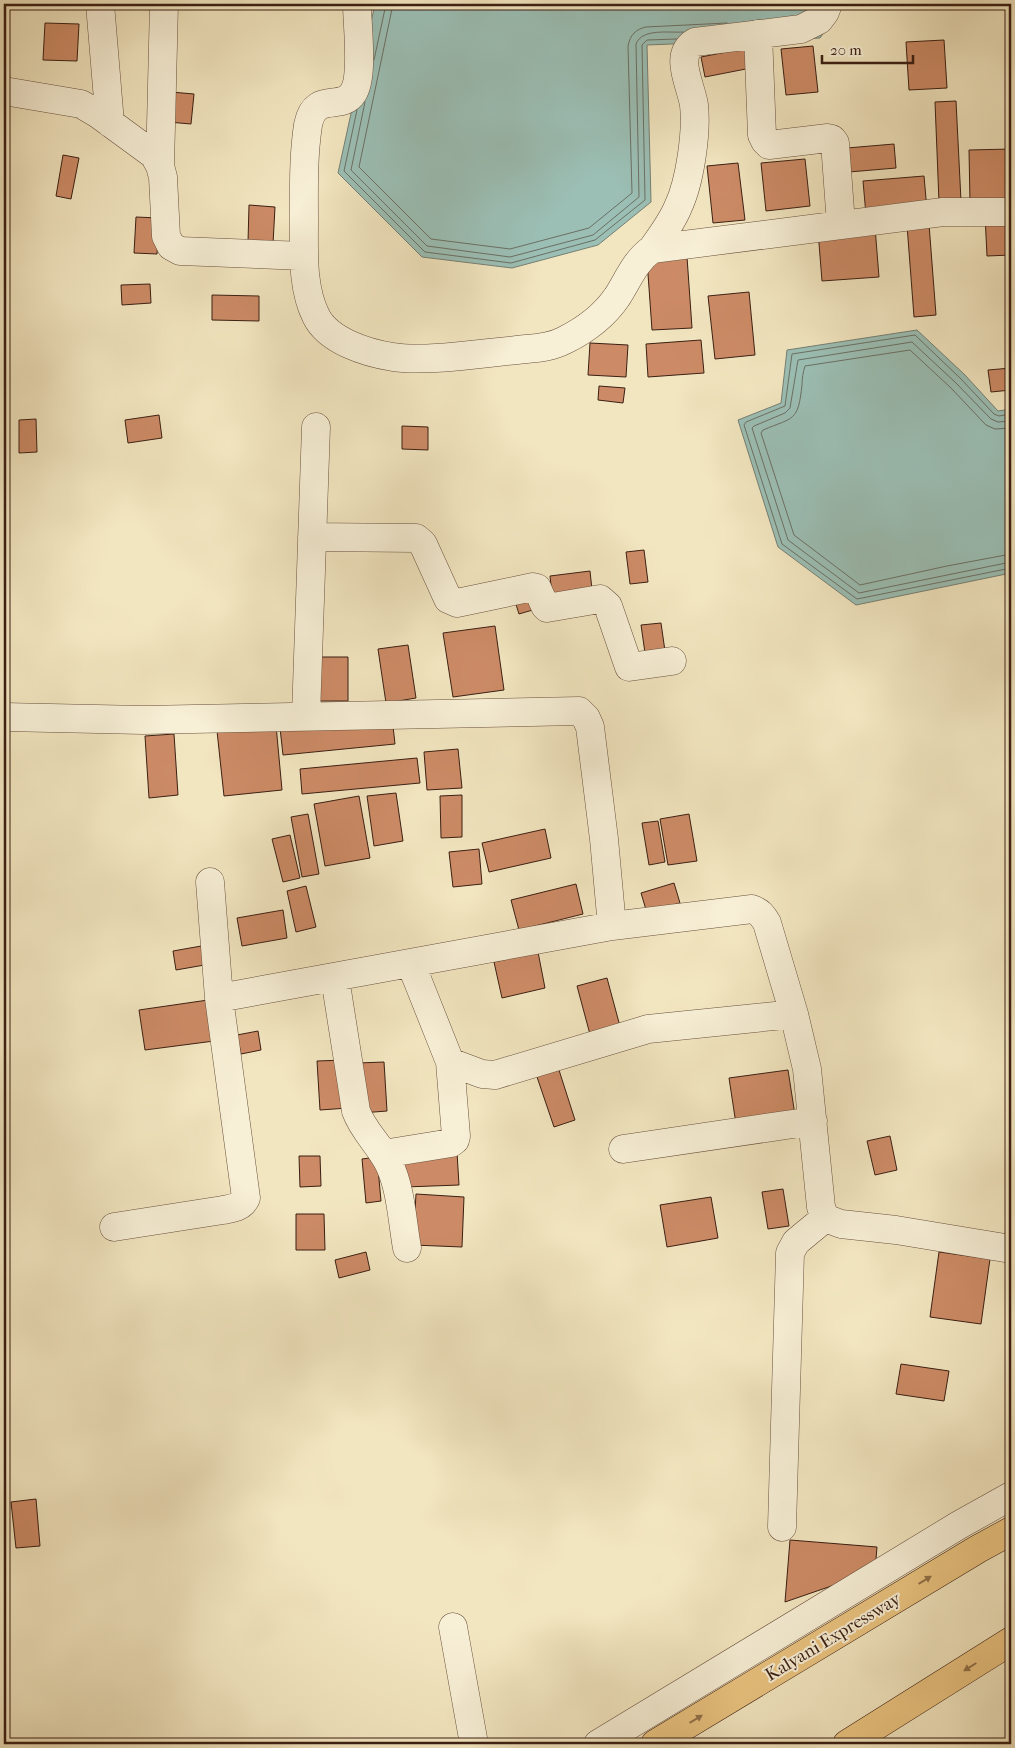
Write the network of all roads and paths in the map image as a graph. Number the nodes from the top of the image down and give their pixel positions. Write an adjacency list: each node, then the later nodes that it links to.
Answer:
1 (100, 4): 7 (street)
2 (164, 4): 8 (street)
3 (357, 4): 12 (street)
4 (828, 4): 5 (street)
5 (758, 34): 10 (street); 11 (street)
6 (4, 91): 7 (street)
7 (110, 123): 8 (street)
8 (160, 166): 12 (street)
9 (1011, 212): 10 (street)
10 (841, 224): 11 (street)
11 (652, 249): 12 (street)
12 (304, 256)
13 (316, 427): 14 (street)
14 (312, 537): 15 (street); 16 (street)
15 (672, 661)
16 (306, 715): 17 (street); 19 (street)
17 (4, 717)
18 (210, 882): 22 (street)
19 (612, 926): 20 (street); 23 (street)
20 (411, 964): 21 (street); 24 (street)
21 (335, 978): 22 (street); 27 (street)
22 (219, 998): 29 (street)
23 (794, 1014): 24 (street); 25 (street)
24 (450, 1062): 27 (street)
25 (813, 1121): 26 (street); 28 (street)
26 (623, 1149)
27 (383, 1154): 30 (street)
28 (825, 1218): 31 (street); 33 (street)
29 (114, 1227)
30 (407, 1248)
31 (1011, 1249)
32 (1011, 1496): 38 (street)
33 (782, 1527)
34 (1011, 1531): 39 (highway, Kalyani Expressway, one-way to 34)
35 (453, 1628): 37 (street)
36 (1011, 1640): 40 (highway, one-way to 40)
37 (474, 1744)
38 (598, 1744)
39 (655, 1744)
40 (847, 1744)

